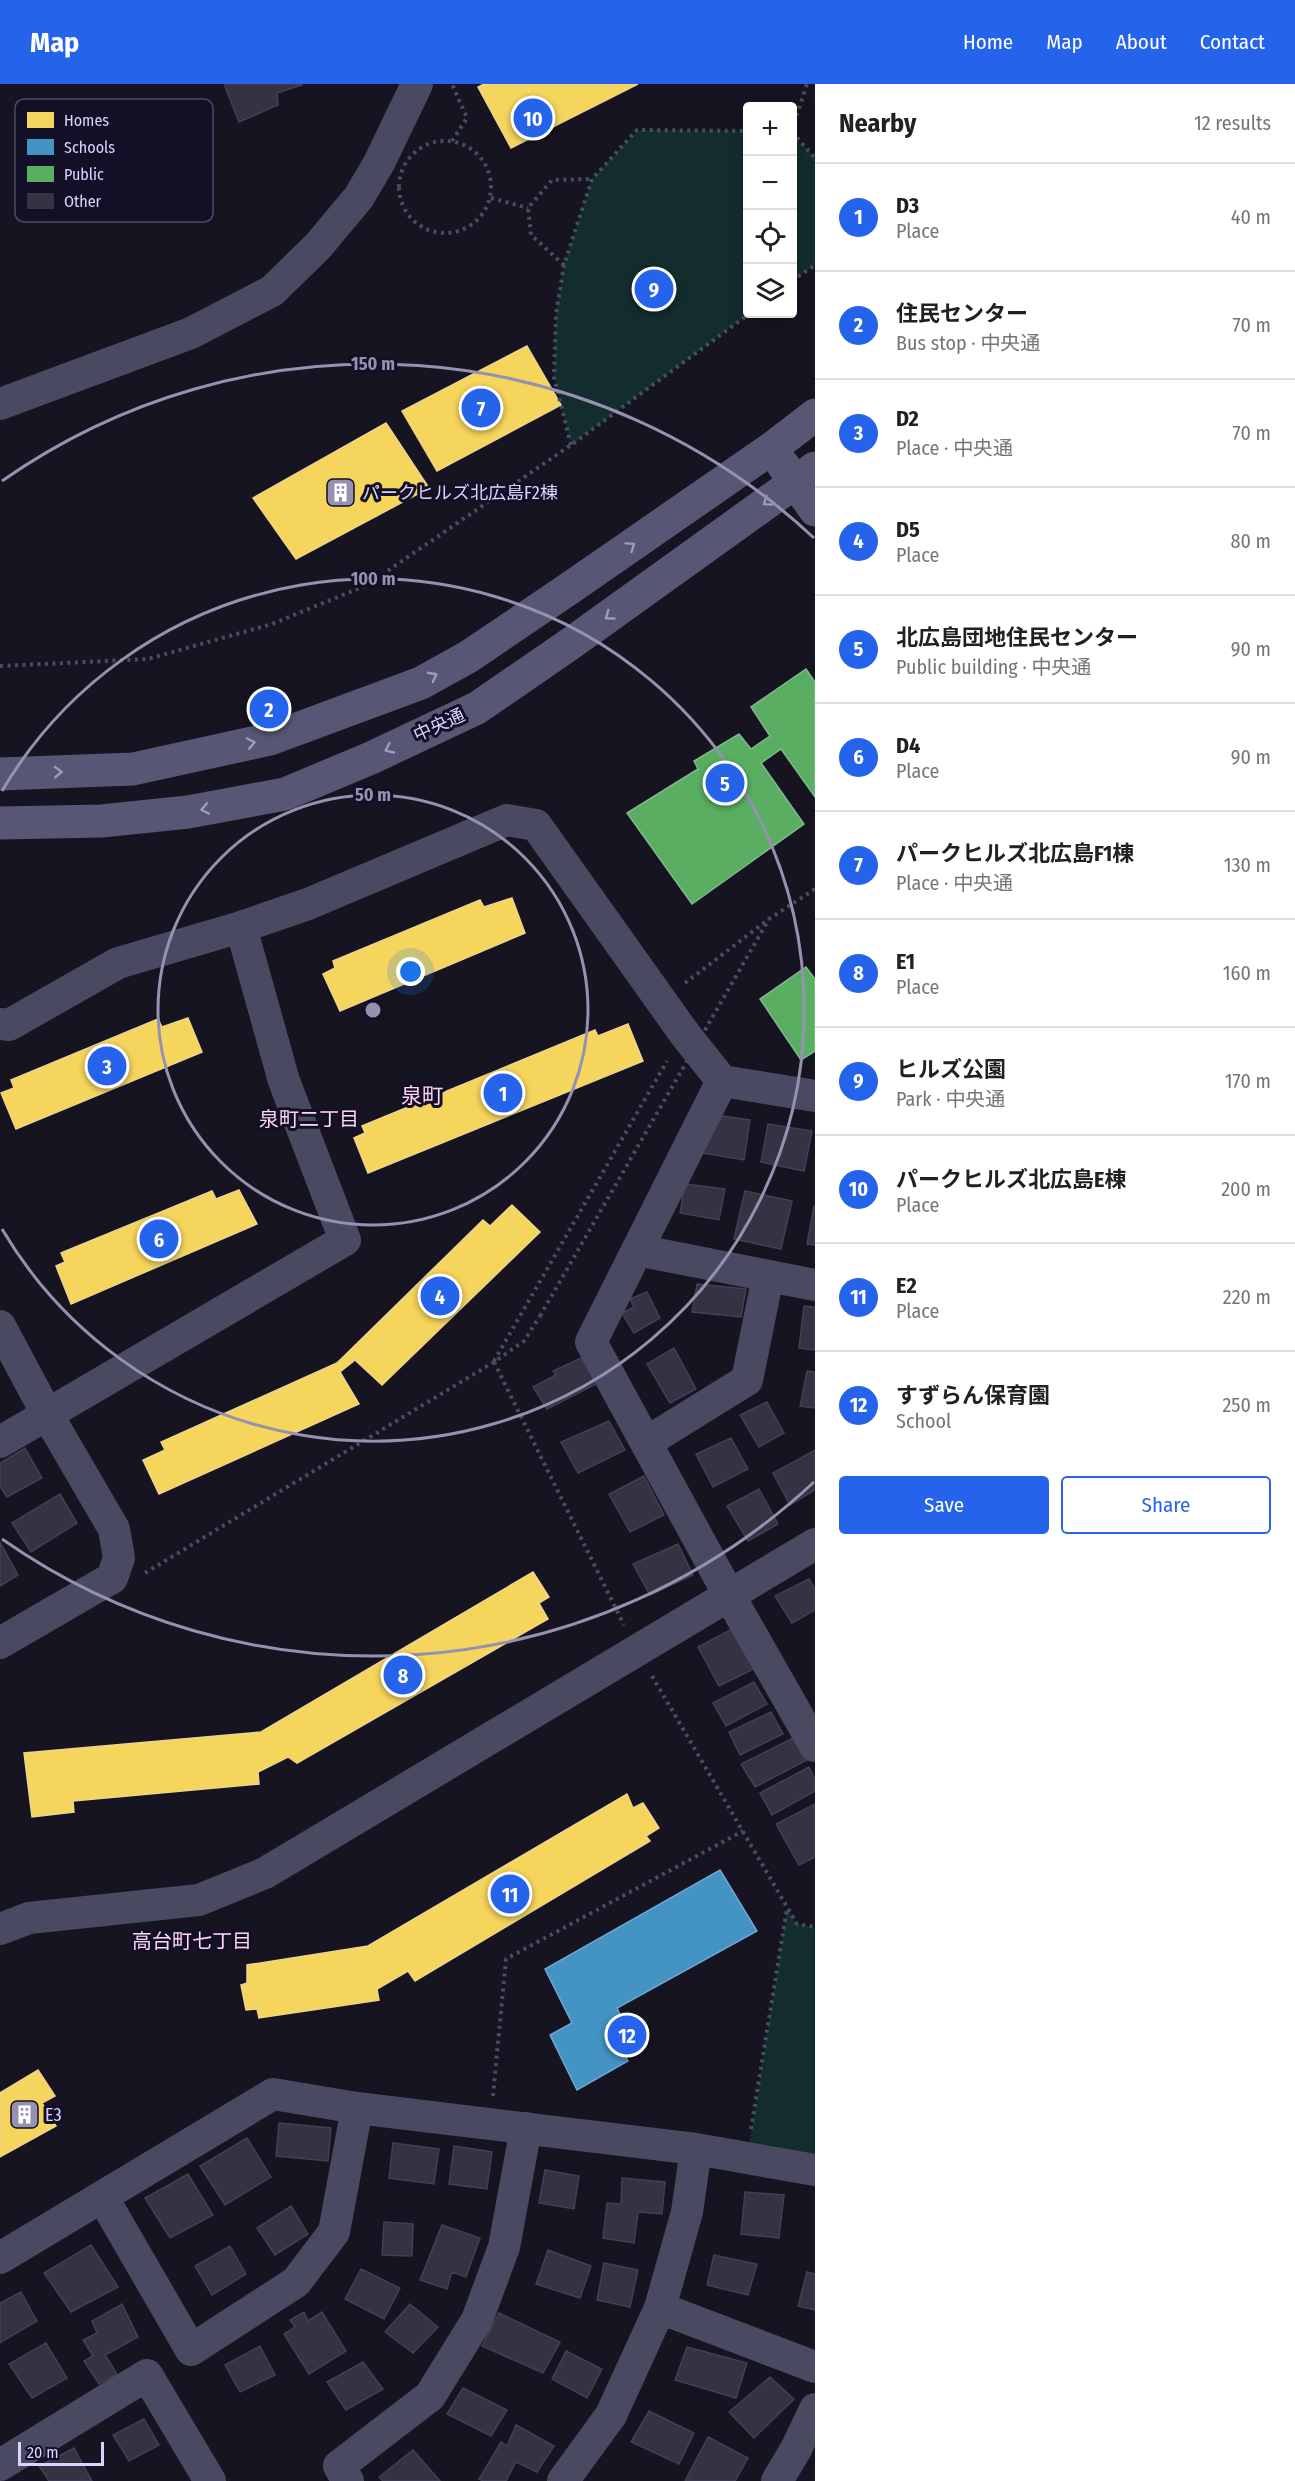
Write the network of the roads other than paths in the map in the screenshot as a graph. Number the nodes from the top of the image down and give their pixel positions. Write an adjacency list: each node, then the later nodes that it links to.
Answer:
1 (417, 84): 2 (street)
2 (0, 404)
3 (812, 424): 4 (street)
4 (772, 448): 5 (street); 7 (street, one-way to 4)
5 (805, 476): 6 (street); 8 (street, 中央通, one-way to 8)
6 (815, 510)
7 (0, 774)
8 (0, 823)
9 (241, 927): 10 (street); 11 (street); 17 (street)
10 (0, 1024)
11 (722, 1081): 12 (street); 13 (street)
12 (815, 1096)
13 (637, 1250): 14 (street); 19 (street)
14 (768, 1276): 15 (street); 19 (street)
15 (815, 1285)
16 (0, 1326): 17 (street)
17 (46, 1414): 18 (street); 22 (street)
18 (0, 1442)
19 (647, 1442): 21 (street)
20 (815, 1544): 21 (street)
21 (729, 1595): 23 (street); 24 (street)
22 (0, 1642)
23 (815, 1746)
24 (0, 1929)
25 (357, 2108): 26 (street); 29 (street); 29 (street)
26 (526, 2128): 27 (street); 36 (street)
27 (696, 2149): 28 (street); 31 (street)
28 (815, 2169)
29 (103, 2198): 30 (street)
30 (0, 2258)
31 (660, 2308): 32 (street); 37 (street)
32 (815, 2367)
33 (815, 2409): 38 (street)
34 (0, 2465): 35 (street)
35 (210, 2481)
36 (348, 2481)
37 (563, 2481)
38 (777, 2481)

